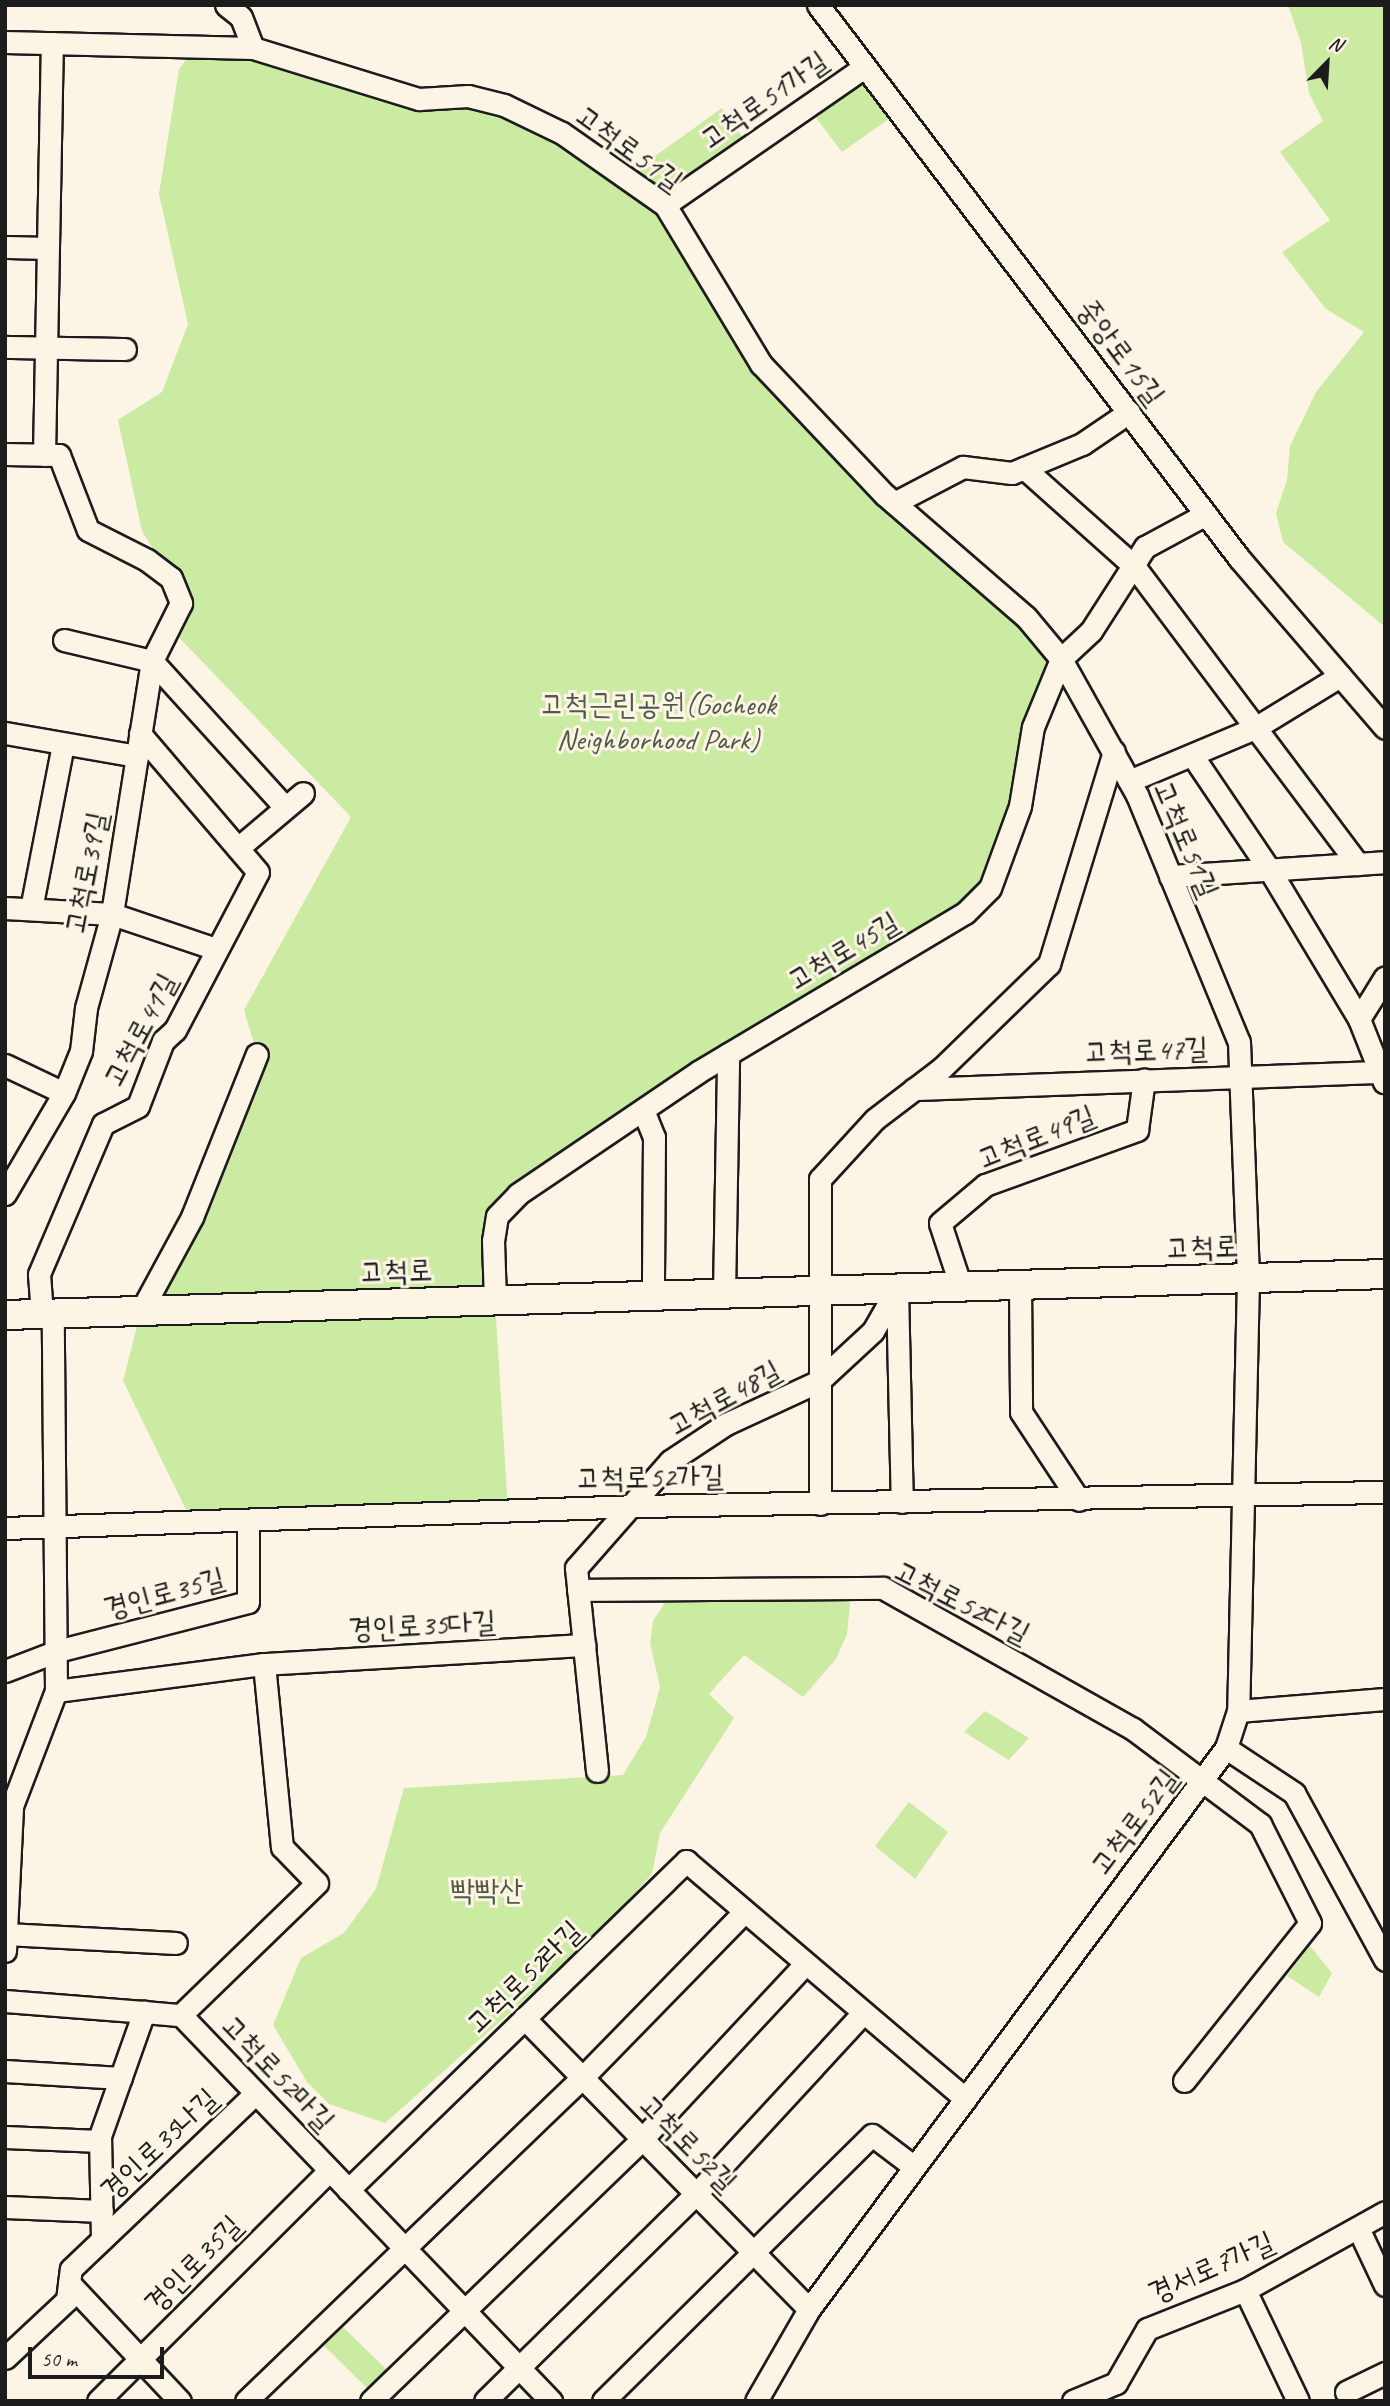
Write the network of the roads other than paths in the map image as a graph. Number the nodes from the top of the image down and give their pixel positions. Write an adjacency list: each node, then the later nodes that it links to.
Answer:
1 (818, 5): 6 (street, 중앙로15길)
2 (235, 9): 5 (street)
3 (5, 42): 4 (street, 고척로51길)
4 (52, 43): 5 (street, 고척로51길); 9 (street)
5 (253, 48): 7 (street, 고척로51길)
6 (863, 68): 7 (street, 고척로51가길); 13 (street, 중앙로15길)
7 (665, 205): 17 (street, 고척로51길)
8 (5, 247): 9 (street)
9 (47, 248): 11 (street)
10 (5, 347): 11 (street)
11 (45, 349): 12 (street); 15 (street)
12 (125, 349)
13 (1129, 412): 16 (street); 18 (street, 중앙로15길)
14 (5, 454): 15 (street)
15 (51, 455): 22 (street, 고척로39길)
16 (1024, 468): 17 (street); 19 (street)
17 (894, 503): 21 (street, 고척로51길)
18 (1206, 514): 19 (street, 고척로45길); 23 (street, 중앙로15길)
19 (1134, 566): 21 (street, 고척로45길); 24 (street)
20 (64, 640): 22 (street)
21 (1061, 659): 29 (street, 고척로51길); 47 (street, 고척로45길)
22 (152, 661): 27 (street, 고척로39길); 34 (street)
23 (1340, 676): 24 (street); 25 (street, 중앙로15길)
24 (1255, 728): 30 (street); 37 (street)
25 (1385, 728)
26 (5, 733): 28 (street)
27 (140, 734): 31 (street, 고척로39길); 35 (street, 고척로41길)
28 (63, 744): 31 (street); 41 (street)
29 (1114, 752): 32 (street, 고척로51길); 52 (street)
30 (1192, 755): 32 (street); 38 (street)
31 (137, 756): 42 (street, 고척로39길)
32 (1129, 781): 39 (street, 고척로51길)
33 (303, 793): 34 (street)
34 (285, 807): 35 (street)
35 (238, 848): 43 (street, 고척로41길)
36 (1385, 862): 37 (street)
37 (1358, 863): 38 (street)
38 (1269, 869): 39 (street); 45 (street)
39 (1170, 876): 49 (street, 고척로51길)
40 (5, 908): 41 (street)
41 (31, 909): 42 (street)
42 (112, 914): 43 (street); 53 (street, 고척로39길)
43 (216, 948): 66 (street, 고척로41길)
44 (1385, 977): 45 (street)
45 (1359, 1019): 50 (street)
46 (257, 1054): 65 (street)
47 (728, 1054): 54 (street, 고척로45길); 62 (street)
48 (5, 1065): 53 (street)
49 (1240, 1076): 50 (street, 고척로47길); 51 (street, 고척로47길); 57 (street, 고척로51길)
50 (1382, 1078)
51 (1144, 1079): 52 (street, 고척로47길); 59 (street, 고척로49길)
52 (914, 1088): 61 (street)
53 (64, 1093): 55 (street, 고척로39길)
54 (643, 1110): 63 (street); 64 (street, 고척로45길)
55 (5, 1194)
56 (1385, 1275): 57 (main road, 고척로)
57 (1248, 1279): 58 (main road, 고척로); 70 (street, 고척로52길)
58 (1020, 1285): 59 (main road, 고척로); 71 (street)
59 (961, 1287): 60 (main road, 고척로)
60 (898, 1289): 61 (main road, 고척로); 68 (street, 고척로48길); 72 (street)
61 (818, 1291): 62 (main road, 고척로); 68 (street)
62 (724, 1294): 63 (main road, 고척로)
63 (653, 1296): 64 (main road, 고척로)
64 (495, 1301): 65 (main road, 고척로)
65 (141, 1311): 66 (main road, 고척로)
66 (47, 1314): 67 (main road, 고척로); 76 (street, 경인로35길)
67 (5, 1315)
68 (819, 1381): 73 (street); 74 (street, 고척로48길)
69 (1385, 1492): 70 (street, 고척로52가길)
70 (1243, 1497): 71 (street, 고척로52가길); 85 (street, 고척로52길)
71 (1079, 1500): 72 (street, 고척로52가길)
72 (902, 1503): 73 (street, 고척로52가길)
73 (820, 1504): 74 (street, 고척로52가길)
74 (626, 1507): 75 (street, 고척로52가길); 78 (street, 고척로48길)
75 (248, 1520): 76 (street, 고척로52가길); 80 (street, 경인로35길)
76 (58, 1526): 77 (street, 고척로52가길); 80 (street, 경인로35길)
77 (5, 1528)
78 (578, 1590): 79 (street, 고척로48길); 88 (street, 고척로52다길)
79 (584, 1644): 81 (street, 경인로35다길); 87 (street, 고척로48길)
80 (57, 1651): 82 (street, 경인로35길); 83 (street, 경인로35길)
81 (264, 1664): 83 (street, 경인로35다길); 98 (street, 고척로52마길)
82 (5, 1671)
83 (56, 1691): 90 (street, 경인로35길)
84 (1385, 1699): 85 (street)
85 (1238, 1711): 86 (street, 고척로52길)
86 (1226, 1748): 88 (street, 고척로52길); 93 (street)
87 (597, 1771)
88 (1203, 1779): 103 (street, 고척로52다길); 105 (street, 고척로52길)
89 (744, 1912): 94 (street, 고척로52라길); 99 (street, 고척로52라길); 102 (street)
90 (6, 1924): 91 (street); 92 (street, 경인로35길)
91 (176, 1943)
92 (5, 1951)
93 (1385, 1960)
94 (805, 1964): 97 (street, 고척로52라길); 107 (street)
95 (5, 2001): 96 (street)
96 (144, 2012): 98 (street); 101 (street, 경인로35나길)
97 (863, 2013): 105 (street, 고척로52라길); 112 (street)
98 (181, 2015): 104 (street, 고척로52마길)
99 (524, 2018): 102 (street, 고척로52길); 111 (street, 고척로52라길)
100 (5, 2071): 101 (street)
101 (121, 2078): 108 (street, 경인로35나길)
102 (582, 2078): 107 (street, 고척로52길); 118 (street)
103 (1184, 2081)
104 (256, 2093): 110 (street, 고척로52마길); 117 (street, 경인로35나길)
105 (966, 2099): 109 (street, 고척로52길)
106 (5, 2137): 108 (street)
107 (642, 2139): 112 (street, 고척로52길); 124 (street)
108 (100, 2141): 114 (street, 경인로35나길)
109 (913, 2166): 119 (street); 123 (street, 고척로52길)
110 (330, 2170): 111 (street, 고척로52마길); 126 (street, 경인로35길)
111 (348, 2190): 118 (street, 고척로52마길)
112 (696, 2194): 119 (street, 고척로52길); 127 (street)
113 (5, 2207): 114 (street)
114 (102, 2211): 117 (street, 경인로35나길)
115 (1385, 2212): 116 (street, 경서로7가길)
116 (1358, 2228): 121 (street); 122 (street, 경서로7가길)
117 (102, 2239): 120 (street, 경인로35나길)
118 (402, 2246): 124 (street, 고척로52마길); 133 (street)
119 (754, 2253): 123 (street, 고척로52길); 137 (street)
120 (69, 2283): 125 (street, 경인로35나길); 126 (street)
121 (1385, 2285)
122 (1245, 2290): 129 (street, 경서로7가길); 140 (street)
123 (809, 2309): 138 (street, 고척로52길)
124 (463, 2310): 127 (street, 고척로52마길); 134 (street)
125 (5, 2358)
126 (141, 2358): 131 (street, 경인로35길); 132 (street)
127 (519, 2368): 135 (street); 136 (street, 고척로52마길)
128 (1385, 2373): 130 (street)
129 (1120, 2392): 139 (street, 경서로7가길)
130 (1346, 2392)
131 (98, 2401)
132 (180, 2401)
133 (246, 2401)
134 (371, 2401)
135 (485, 2401)
136 (551, 2401)
137 (603, 2401)
138 (756, 2401)
139 (1073, 2401)
140 (1298, 2401)

